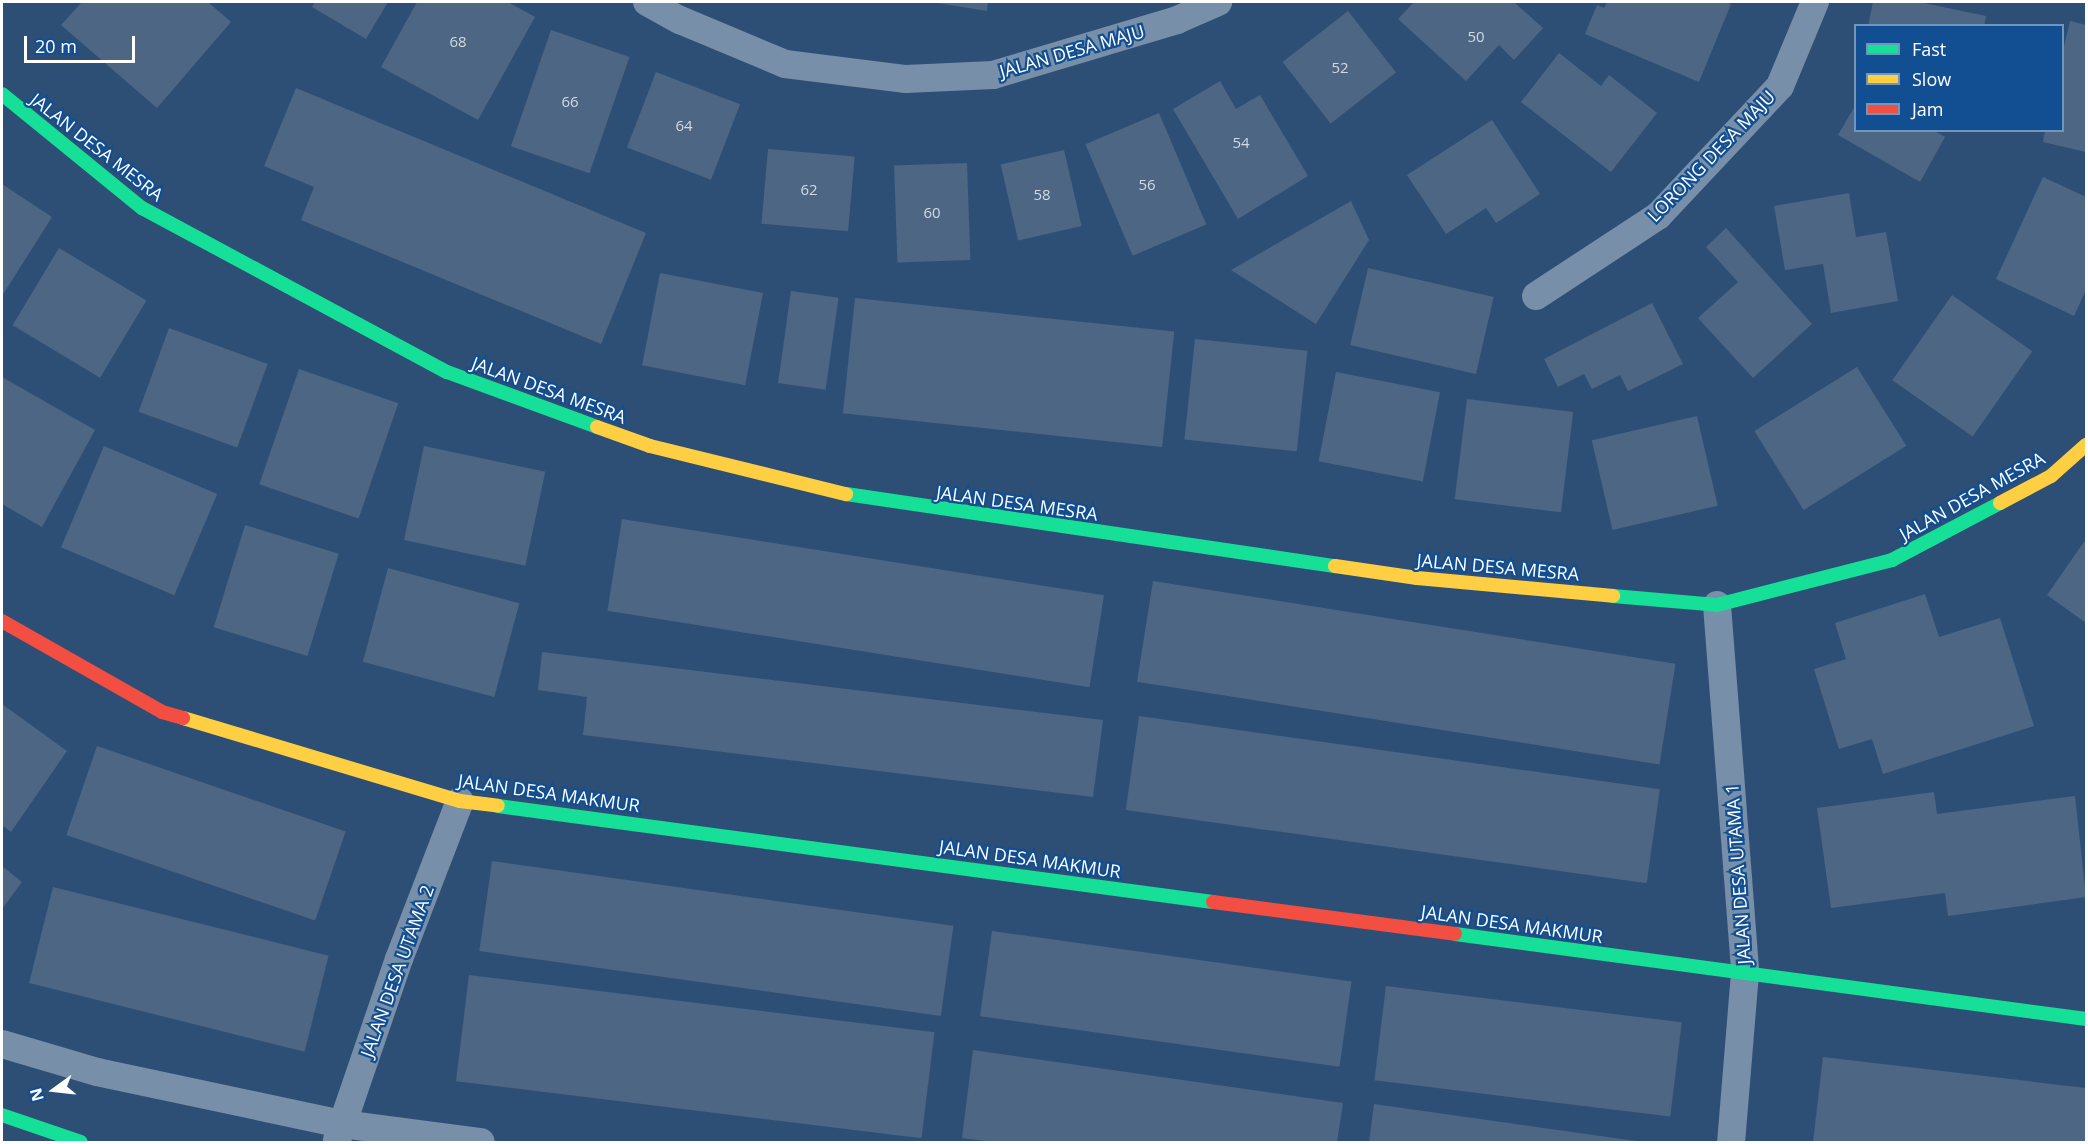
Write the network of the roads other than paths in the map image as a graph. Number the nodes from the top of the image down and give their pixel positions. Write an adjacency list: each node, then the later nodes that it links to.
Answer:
1 (647, 2): 2 (street, JALAN DESA MAJU)
2 (1218, 2)
3 (1815, 2): 5 (street, LORONG DESA MAJU)
4 (2, 94): 7 (street, JALAN DESA MESRA)
5 (1536, 296)
6 (2086, 445): 7 (street, JALAN DESA MESRA)
7 (1717, 605): 10 (street, JALAN DESA UTAMA 1)
8 (2, 621): 9 (street, JALAN DESA MAKMUR)
9 (460, 801): 10 (street, JALAN DESA MAKMUR); 14 (street, JALAN DESA UTAMA 2)
10 (1746, 973): 11 (street, JALAN DESA MAKMUR); 17 (street, JALAN DESA UTAMA 1)
11 (2086, 1019)
12 (2, 1044): 14 (street)
13 (2, 1115): 15 (street)
14 (339, 1133): 16 (street)
15 (81, 1143)
16 (481, 1143)
17 (1731, 1143)

